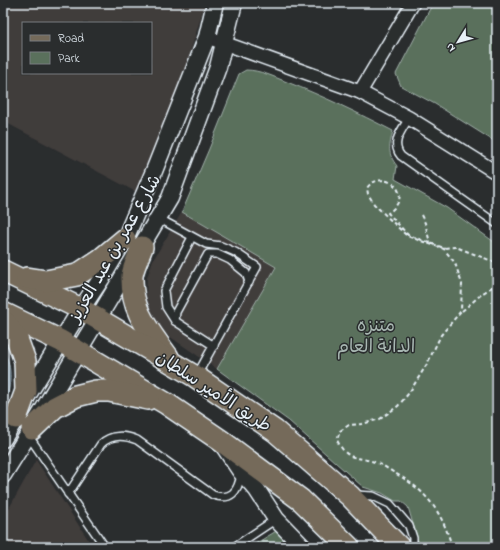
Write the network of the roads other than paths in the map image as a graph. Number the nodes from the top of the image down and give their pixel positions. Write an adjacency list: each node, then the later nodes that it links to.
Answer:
1 (215, 3): 4 (street)
2 (234, 3): 5 (street, شارع عمر بن عبد العزيز)
3 (413, 3): 6 (street)
4 (207, 37): 5 (street); 12 (street)
5 (225, 43): 6 (street); 9 (street, شارع عمر بن عبد العزيز)
6 (360, 92): 7 (street)
7 (409, 118): 8 (street); 10 (lane)
8 (497, 172)
9 (157, 218): 11 (lane); 12 (street, شارع عمر بن عبد العزيز)
10 (497, 224)
11 (192, 237): 14 (lane); 18 (lane)
12 (134, 243): 13 (main road); 16 (street, شارع عمر بن عبد العزيز); 21 (main road)
13 (6, 272): 16 (main road, طريق الأمير سلطان)
14 (249, 282): 18 (lane); 20 (lane)
15 (3, 313): 19 (main road, طريق الأمير سلطان)
16 (89, 314): 19 (street, شارع عمر بن عبد العزيز); 21 (main road, طريق الأمير سلطان)
17 (3, 320): 24 (main road)
18 (175, 321): 20 (lane)
19 (70, 346): 23 (main road, طريق الأمير سلطان); 24 (street, شارع عمر بن عبد العزيز)
20 (214, 346): 22 (lane)
21 (173, 364): 22 (main road, طريق الأمير سلطان)
22 (196, 377): 30 (main road, طريق الأمير سلطان)
23 (167, 404): 24 (main road); 26 (main road, طريق الأمير سلطان)
24 (25, 427): 25 (street); 28 (street, شارع عمر بن عبد العزيز); 29 (lane)
25 (3, 439)
26 (220, 440): 27 (street); 35 (main road, طريق الأمير سلطان)
27 (241, 472): 29 (lane); 31 (street)
28 (3, 474)
29 (68, 494): 32 (lane)
30 (350, 496): 36 (main road, طريق الأمير سلطان); 37 (lane)
31 (276, 519): 33 (lane); 34 (street)
32 (105, 547)
33 (234, 547)
34 (304, 547)
35 (349, 547)
36 (399, 547)
37 (413, 547)

